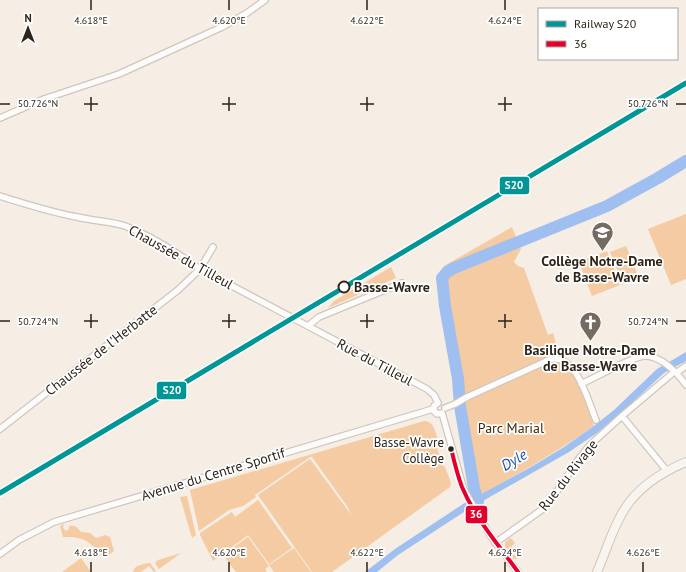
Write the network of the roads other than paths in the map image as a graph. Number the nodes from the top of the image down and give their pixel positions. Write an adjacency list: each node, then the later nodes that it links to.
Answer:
1 (265, 0): 2 (street)
2 (0, 118)
3 (0, 196): 5 (street, Chaussée du Tilleul)
4 (214, 247): 5 (street, Chaussée de l'Herbatte)
5 (200, 269): 7 (street, Chaussée du Tilleul); 17 (street, Chaussée de l'Herbatte)
6 (402, 283): 7 (street)
7 (308, 326): 12 (street, Rue du Tilleul)
8 (686, 366): 9 (street, Rue du Rivage)
9 (674, 371): 10 (street); 11 (street); 15 (street, Rue du Rivage)
10 (581, 384): 14 (street); 16 (street)
11 (686, 385)
12 (438, 403): 13 (street); 14 (street)
13 (433, 409): 14 (street); 21 (street, Avenue du Centre Sportif)
14 (443, 410): 20 (street)
15 (622, 416): 19 (street); 20 (street, Rue du Rivage)
16 (596, 420)
17 (0, 429)
18 (686, 462): 19 (main road)
19 (667, 471): 23 (main road)
20 (495, 543): 22 (street)
21 (0, 554)
22 (518, 572)
23 (597, 572)

